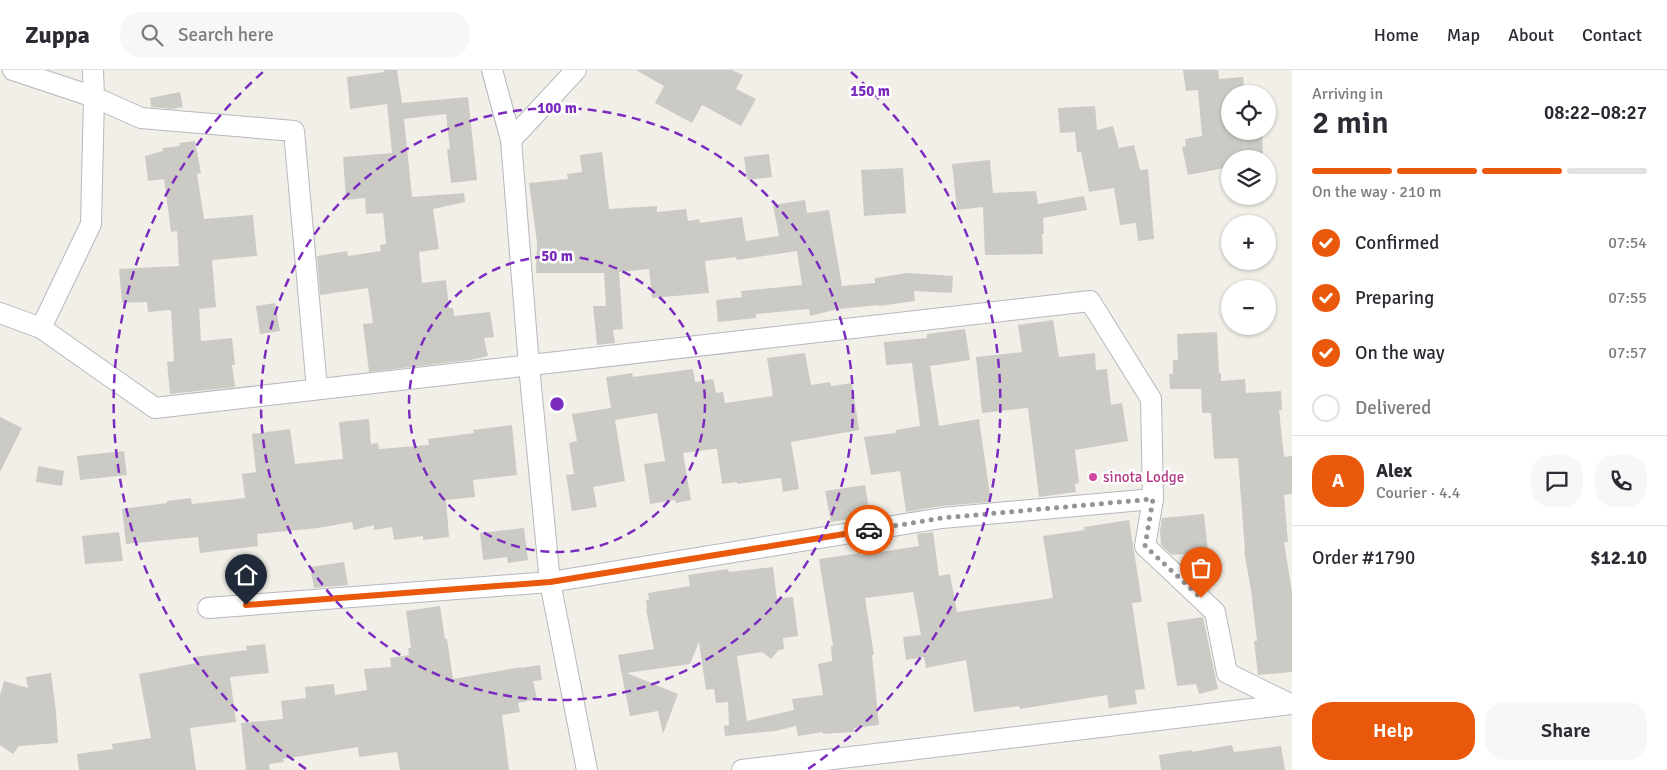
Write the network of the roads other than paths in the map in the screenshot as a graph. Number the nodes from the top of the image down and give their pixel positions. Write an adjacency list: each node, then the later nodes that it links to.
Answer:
1 (13, 70): 5 (street)
2 (93, 70): 5 (street)
3 (492, 70): 6 (street)
4 (576, 70): 6 (street)
5 (94, 97): 8 (street); 10 (street)
6 (511, 140): 9 (street)
7 (0, 313): 8 (street)
8 (41, 328): 10 (street)
9 (529, 366): 10 (street); 11 (street); 12 (street)
10 (318, 389)
11 (1153, 499): 12 (street); 14 (street)
12 (550, 582): 13 (street); 15 (street)
13 (208, 608)
14 (1291, 704): 16 (street)
15 (587, 770)
16 (742, 770)

